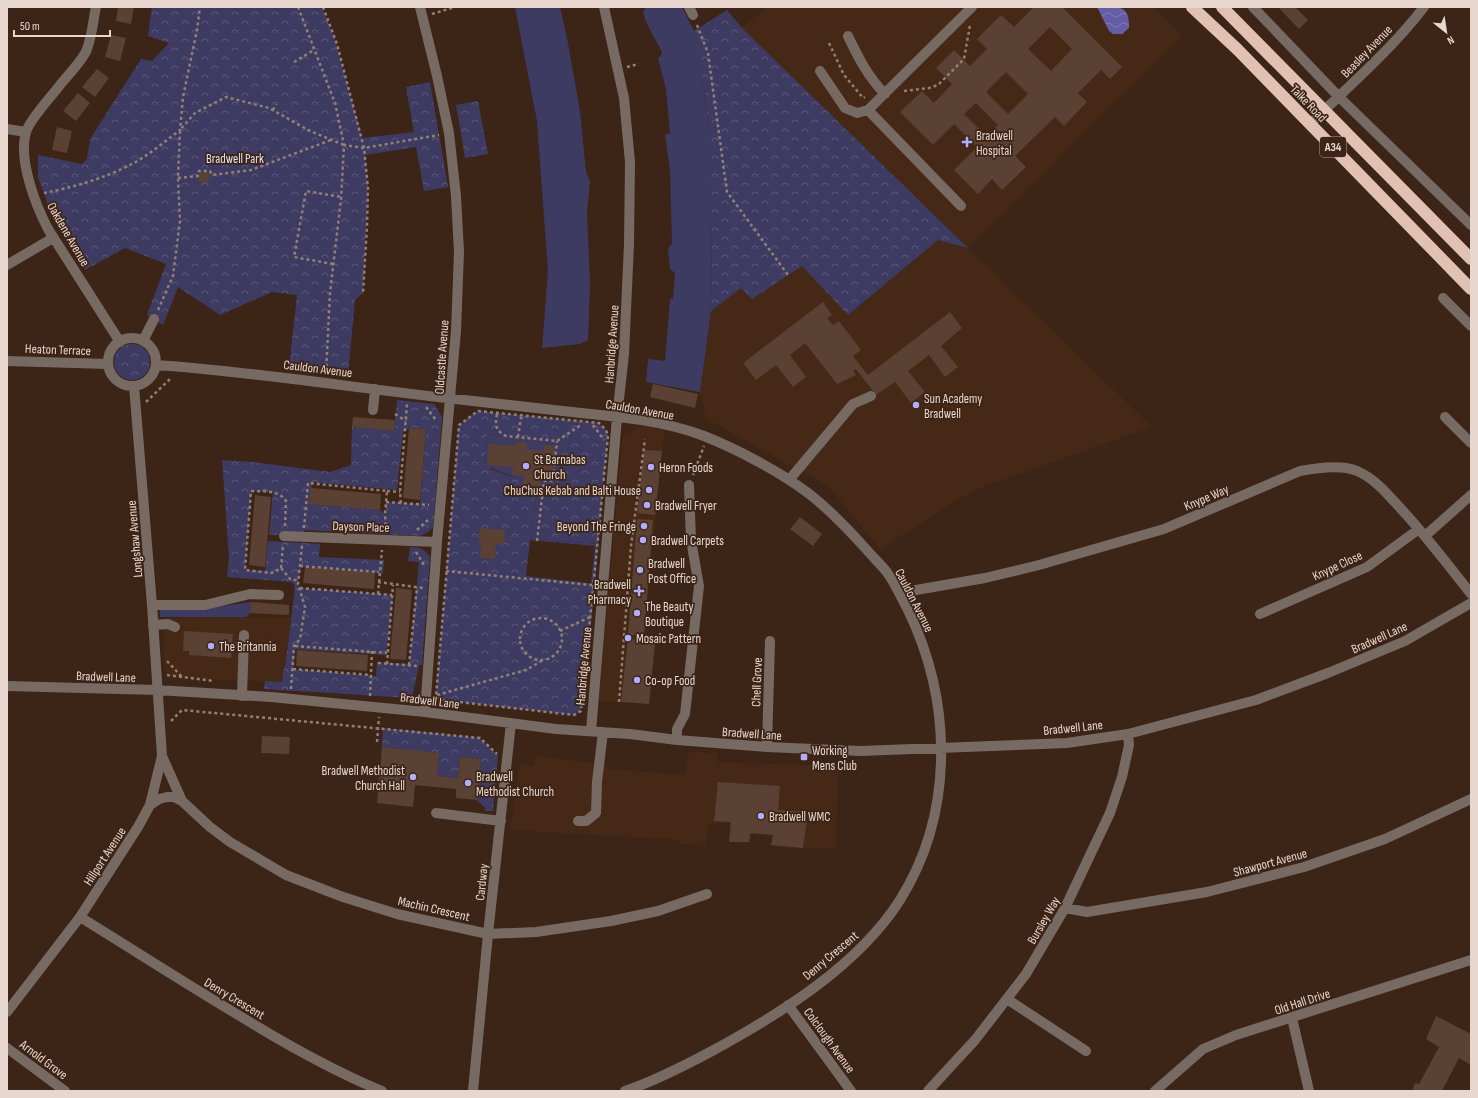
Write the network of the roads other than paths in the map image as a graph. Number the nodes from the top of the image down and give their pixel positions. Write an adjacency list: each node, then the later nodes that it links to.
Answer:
1 (96, 7): 17 (street, Oakdene Avenue)
2 (604, 7): 37 (street, Hanbridge Avenue)
3 (972, 7): 11 (street)
4 (1192, 7): 15 (highway, Talke Road / A34)
5 (1222, 7): 14 (highway, Talke Road / A34)
6 (1253, 7): 12 (street, Talke Road)
7 (1424, 7): 12 (street, Beasley Avenue)
8 (421, 12): 35 (street, Oldcastle Avenue)
9 (848, 36): 11 (street)
10 (820, 71): 13 (street)
11 (885, 94): 13 (street)
12 (1340, 97): 14 (street, Beasley Avenue); 19 (street, Talke Road)
13 (868, 110): 18 (street)
14 (1325, 110): 15 (street, Beasley Avenue); 21 (highway, Talke Road / A34)
15 (1310, 124): 23 (highway, Talke Road / A34)
16 (7, 129): 17 (street)
17 (26, 132): 20 (street, Oakdene Avenue)
18 (961, 206)
19 (1471, 225)
20 (53, 238): 22 (street); 28 (street, Oakdene Avenue)
21 (1471, 259)
22 (7, 266)
23 (1471, 289)
24 (1443, 298): 26 (street)
25 (154, 319): 27 (street)
26 (1471, 326)
27 (143, 341): 28 (street); 31 (street)
28 (120, 342): 30 (street)
29 (7, 360): 30 (street, Heaton Terrace)
30 (108, 364): 32 (street)
31 (156, 365): 32 (street); 33 (street, Cauldon Avenue)
32 (134, 386): 50 (street, Longshaw Avenue)
33 (375, 388): 35 (street, Cauldon Avenue); 36 (street)
34 (871, 396): 40 (street)
35 (451, 398): 37 (street, Cauldon Avenue); 45 (street, Oldcastle Avenue)
36 (373, 410)
37 (617, 416): 40 (street, Cauldon Avenue); 61 (street, Hanbridge Avenue)
38 (1445, 417): 39 (street)
39 (1471, 443)
40 (789, 480): 48 (street, Cauldon Avenue)
41 (689, 485): 64 (street)
42 (1471, 495): 43 (street, Knype Close)
43 (1422, 533): 46 (street, Knype Way); 48 (street, Knype Way); 51 (street, Knype Close)
44 (284, 536): 45 (street, Dayson Place)
45 (437, 542): 59 (street, Oldcastle Avenue)
46 (1471, 594)
47 (279, 596): 50 (street)
48 (901, 596): 66 (street, Cauldon Avenue)
49 (1471, 603): 63 (street, Bradwell Lane)
50 (152, 605): 52 (street, Longshaw Avenue)
51 (1260, 614)
52 (153, 625): 53 (street); 57 (street, Longshaw Avenue)
53 (175, 627)
54 (244, 635): 58 (street)
55 (770, 641): 65 (street, Chell Grove)
56 (7, 686): 57 (street, Bradwell Lane)
57 (157, 690): 58 (street, Bradwell Lane); 67 (street, Hillport Avenue)
58 (242, 696): 59 (street, Bradwell Lane)
59 (425, 712): 60 (street, Bradwell Lane)
60 (511, 723): 61 (street, Bradwell Lane); 72 (street, Cardway)
61 (591, 731): 62 (street, Bradwell Lane)
62 (603, 732): 64 (street, Bradwell Lane); 73 (street)
63 (1128, 734): 66 (street, Bradwell Lane); 75 (street, Bursley Way)
64 (676, 740): 65 (street, Bradwell Lane)
65 (767, 747): 66 (street, Bradwell Lane)
66 (941, 748): 80 (street, Denry Crescent)
67 (162, 756): 69 (street, Machin Crescent); 70 (street, Hillport Avenue)
68 (1471, 799): 75 (street, Shawport Avenue)
69 (182, 801): 70 (street); 77 (street, Machin Crescent)
70 (150, 805): 76 (street, Hillport Avenue)
71 (436, 814): 72 (street)
72 (501, 821): 77 (street, Cardway)
73 (578, 821)
74 (707, 894): 77 (street, Machin Crescent)
75 (1065, 908): 79 (street, Bursley Way)
76 (80, 917): 81 (street, Hillport Avenue); 86 (street, Denry Crescent)
77 (488, 934): 87 (street, Cardway)
78 (1471, 960): 82 (street, Old Hall Drive)
79 (1007, 999): 84 (street); 90 (street, Bursley Way)
80 (788, 1005): 88 (street, Denry Crescent); 89 (street, Colclough Avenue)
81 (7, 1012)
82 (1292, 1018): 91 (street, Old Hall Drive); 92 (street)
83 (7, 1048): 85 (street, Arnold Grove)
84 (1086, 1051)
85 (65, 1091)
86 (382, 1091)
87 (474, 1091)
88 (625, 1091)
89 (851, 1091)
90 (928, 1091)
91 (1155, 1091)
92 (1310, 1091)

